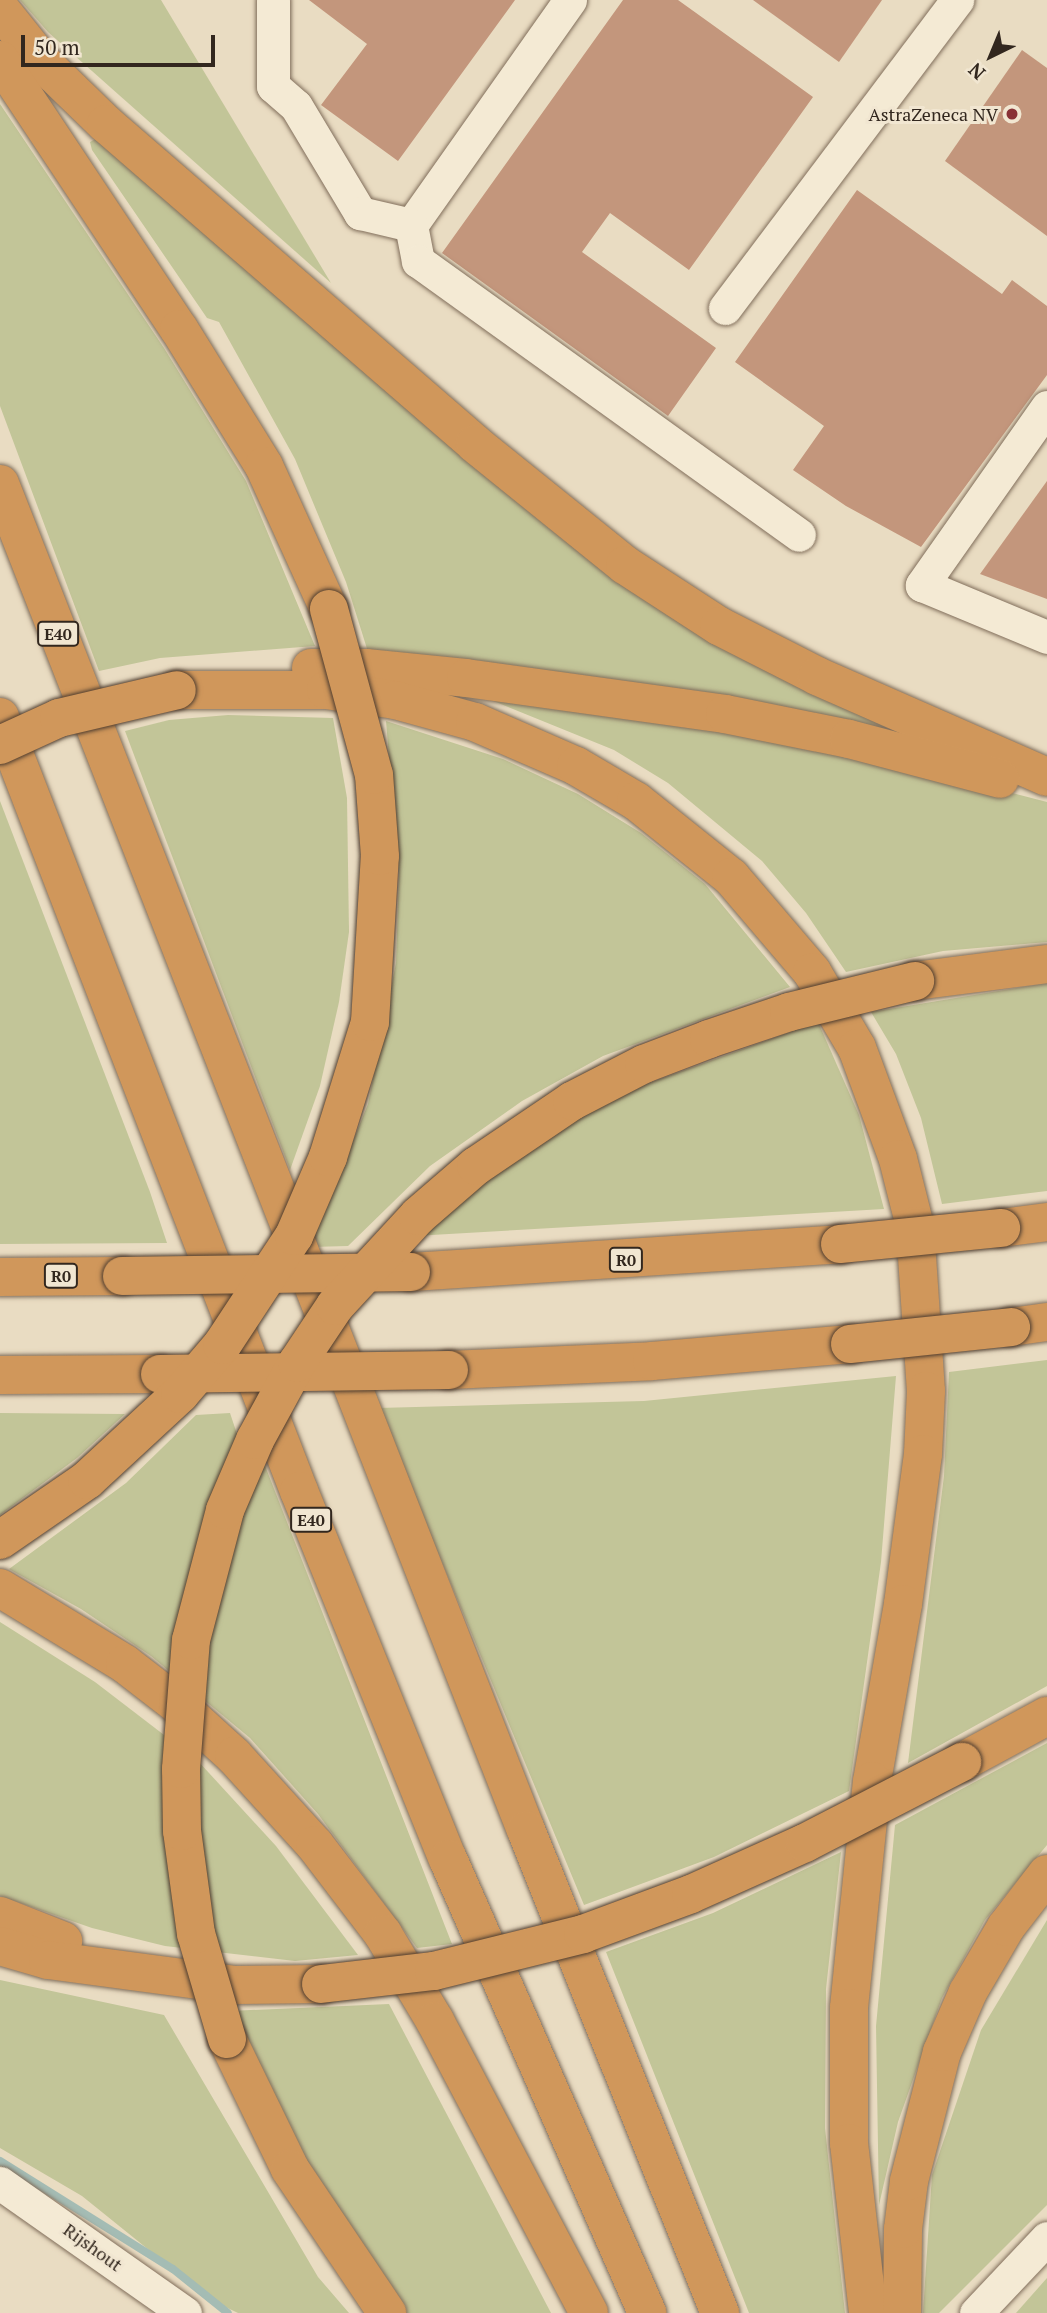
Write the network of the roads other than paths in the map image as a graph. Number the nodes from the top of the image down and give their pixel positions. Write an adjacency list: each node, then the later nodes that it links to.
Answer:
1 (273, 0): 6 (street)
2 (570, 0): 6 (street)
3 (957, 0): 7 (street)
4 (0, 9): 15 (highway)
5 (0, 60): 22 (highway, bridge)
6 (411, 225): 10 (street)
7 (724, 308)
8 (1047, 407): 11 (street)
9 (0, 484): 36 (highway, E40)
10 (799, 534)
11 (1047, 636)
12 (177, 690): 14 (highway, bridge); 16 (highway); 37 (highway)
13 (0, 717): 35 (highway, E40)
14 (0, 745)
15 (1047, 777)
16 (1047, 786)
17 (1047, 964): 33 (highway, bridge)
18 (1047, 1222): 19 (highway, R0, bridge)
19 (0, 1277)
20 (1029, 1324): 21 (highway, bridge)
21 (0, 1375)
22 (0, 1540)
23 (0, 1588): 34 (highway)
24 (1047, 1716): 28 (highway, bridge)
25 (1047, 1874): 38 (highway)
26 (0, 1916): 28 (highway)
27 (0, 1946): 28 (highway)
28 (157, 1973)
29 (0, 2183): 32 (street, Rijshout)
30 (1047, 2238): 31 (street)
31 (979, 2310)
32 (185, 2313)
33 (387, 2313)
34 (589, 2313)
35 (647, 2313)
36 (720, 2313)
37 (868, 2313)
38 (902, 2313)

